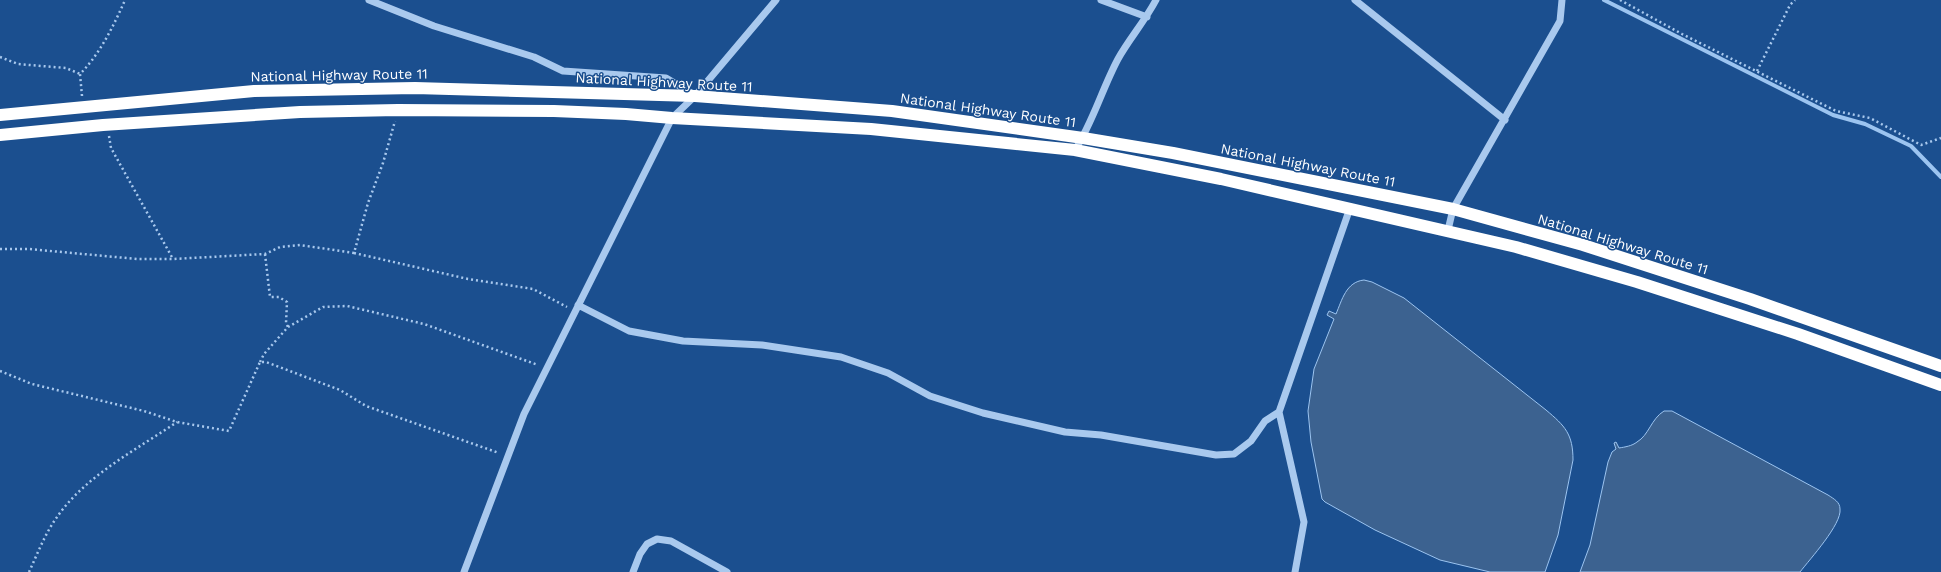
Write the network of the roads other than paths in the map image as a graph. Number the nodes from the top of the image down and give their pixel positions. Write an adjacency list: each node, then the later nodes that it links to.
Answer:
1 (369, 0): 8 (street)
2 (776, 0): 8 (street)
3 (1101, 0): 7 (street)
4 (1156, 0): 7 (street)
5 (1355, 0): 11 (street)
6 (1562, 0): 11 (street)
7 (1147, 17): 13 (street)
8 (695, 96): 9 (highway, National Highway Route 11); 10 (street); 13 (highway, National Highway Route 11)
9 (0, 115)
10 (672, 118): 12 (highway, National Highway Route 11); 14 (highway, National Highway Route 11); 18 (street)
11 (1505, 120): 16 (street)
12 (0, 135)
13 (1083, 138): 14 (street); 16 (highway, National Highway Route 11)
14 (1075, 150): 15 (highway, National Highway Route 11)
15 (1350, 208): 17 (highway, National Highway Route 11); 21 (street)
16 (1453, 209): 17 (street); 19 (highway, National Highway Route 11)
17 (1448, 230): 20 (highway, National Highway Route 11)
18 (576, 308): 21 (street); 22 (street)
19 (1941, 366)
20 (1941, 385)
21 (1279, 412): 25 (street)
22 (464, 572)
23 (633, 572): 24 (street)
24 (727, 572)
25 (1295, 572)

